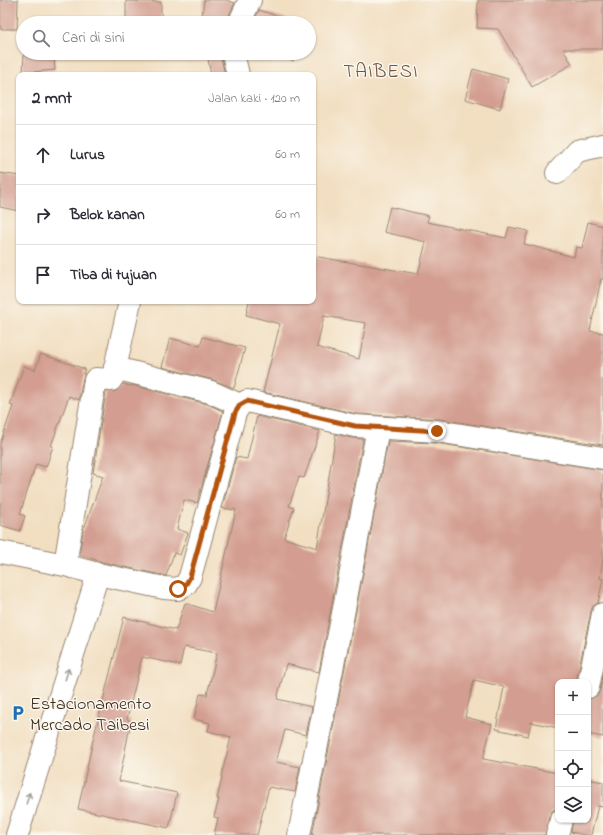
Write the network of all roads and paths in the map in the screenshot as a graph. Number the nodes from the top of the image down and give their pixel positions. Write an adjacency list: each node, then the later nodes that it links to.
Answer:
1 (250, 0): 2 (street)
2 (242, 16)
3 (235, 60): 4 (street)
4 (237, 72)
5 (603, 145): 6 (street)
6 (557, 173)
7 (129, 304): 8 (street)
8 (115, 368): 9 (street); 13 (street)
9 (240, 405): 10 (street); 14 (street)
10 (378, 428): 11 (street); 19 (street)
11 (603, 458)
12 (0, 552): 13 (street)
13 (65, 565): 14 (street)
14 (98, 574): 18 (street, one-way to 14)
15 (603, 614): 16 (street)
16 (590, 679)
17 (560, 823): 20 (street)
18 (17, 835)
19 (299, 835)
20 (557, 835)

